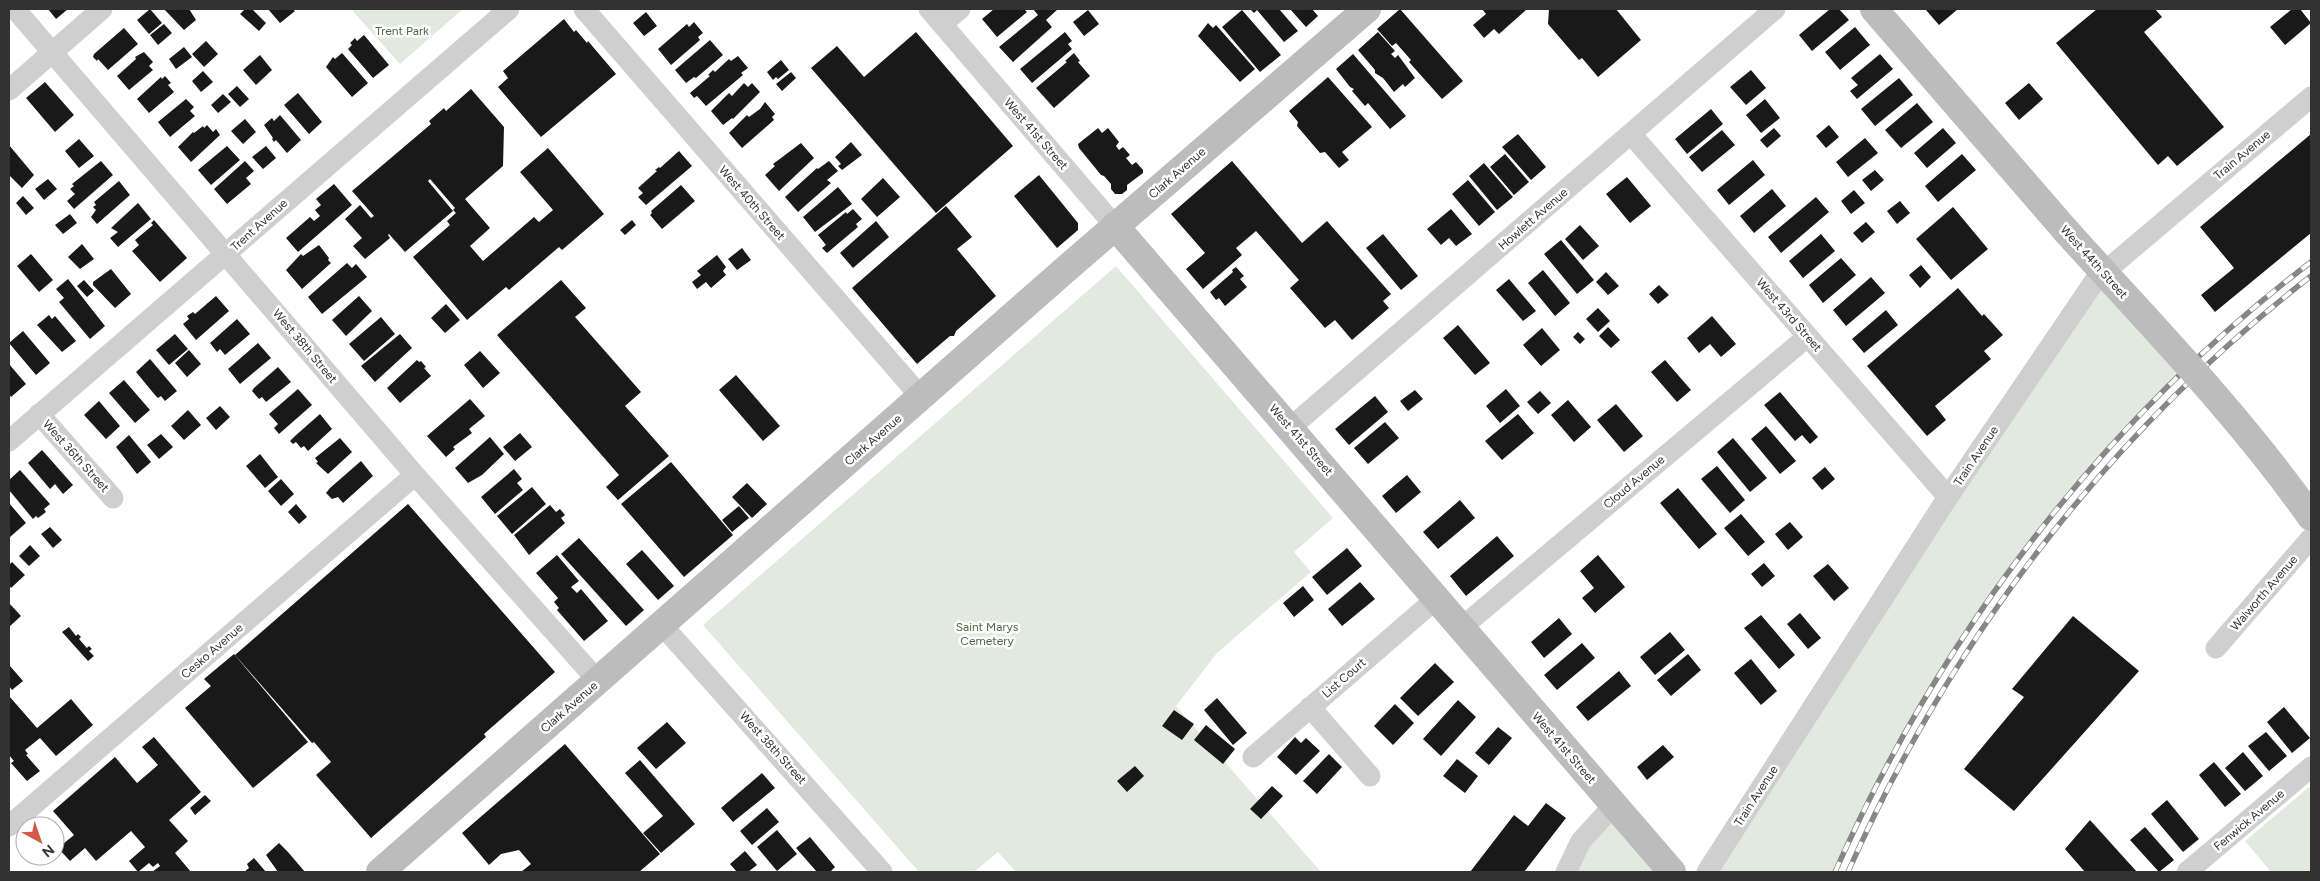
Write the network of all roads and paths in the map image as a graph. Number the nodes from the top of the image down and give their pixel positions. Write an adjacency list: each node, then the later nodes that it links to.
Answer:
1 (15, 9): 10 (street, West 38th Street)
2 (102, 9): 10 (street)
3 (509, 9): 15 (street, Trent Avenue)
4 (584, 9): 17 (street, West 40th Street)
5 (960, 9): 9 (street)
6 (1367, 9): 14 (street, Clark Avenue)
7 (1775, 9): 13 (street, Howlett Avenue)
8 (1874, 9): 24 (street, West 44th Street, bridge)
9 (935, 16): 14 (street, West 41st Street)
10 (52, 52): 11 (street); 15 (street, West 38th Street)
11 (9, 90)
12 (2311, 97): 22 (street, Train Avenue)
13 (1631, 134): 16 (street, West 43rd Street); 19 (street, Howlett Avenue)
14 (1116, 226): 17 (street, Clark Avenue); 19 (street, West 41st Street)
15 (226, 254): 18 (street, Trent Avenue); 21 (street, West 38th Street)
16 (1807, 336): 22 (street, West 43rd Street); 28 (street, Cloud Avenue)
17 (921, 397): 27 (street, Clark Avenue)
18 (39, 414): 20 (street, Trent Avenue); 23 (street, West 36th Street)
19 (1290, 428): 26 (street, West 41st Street)
20 (9, 441)
21 (415, 475): 30 (street, West 38th Street); 36 (street, Cesko Avenue)
22 (1948, 496): 41 (street, Train Avenue)
23 (113, 498)
24 (2311, 517)
25 (2311, 538): 29 (street, Walworth Avenue)
26 (1436, 599): 28 (street, West 41st Street); 31 (street, List Court)
27 (662, 625): 30 (street, Clark Avenue); 39 (street, West 38th Street)
28 (1461, 628): 35 (street, West 41st Street)
29 (2216, 648)
30 (598, 681): 38 (street, Clark Avenue)
31 (1310, 707): 32 (street, List Court); 34 (street)
32 (1253, 757)
33 (2311, 767): 42 (street, Fenwick Avenue)
34 (1370, 776)
35 (1614, 806): 37 (street, West 41st Street); 40 (street)
36 (9, 826)
37 (1665, 864)
38 (380, 872)
39 (882, 872)
40 (1566, 872)
41 (1707, 872)
42 (2187, 872)

